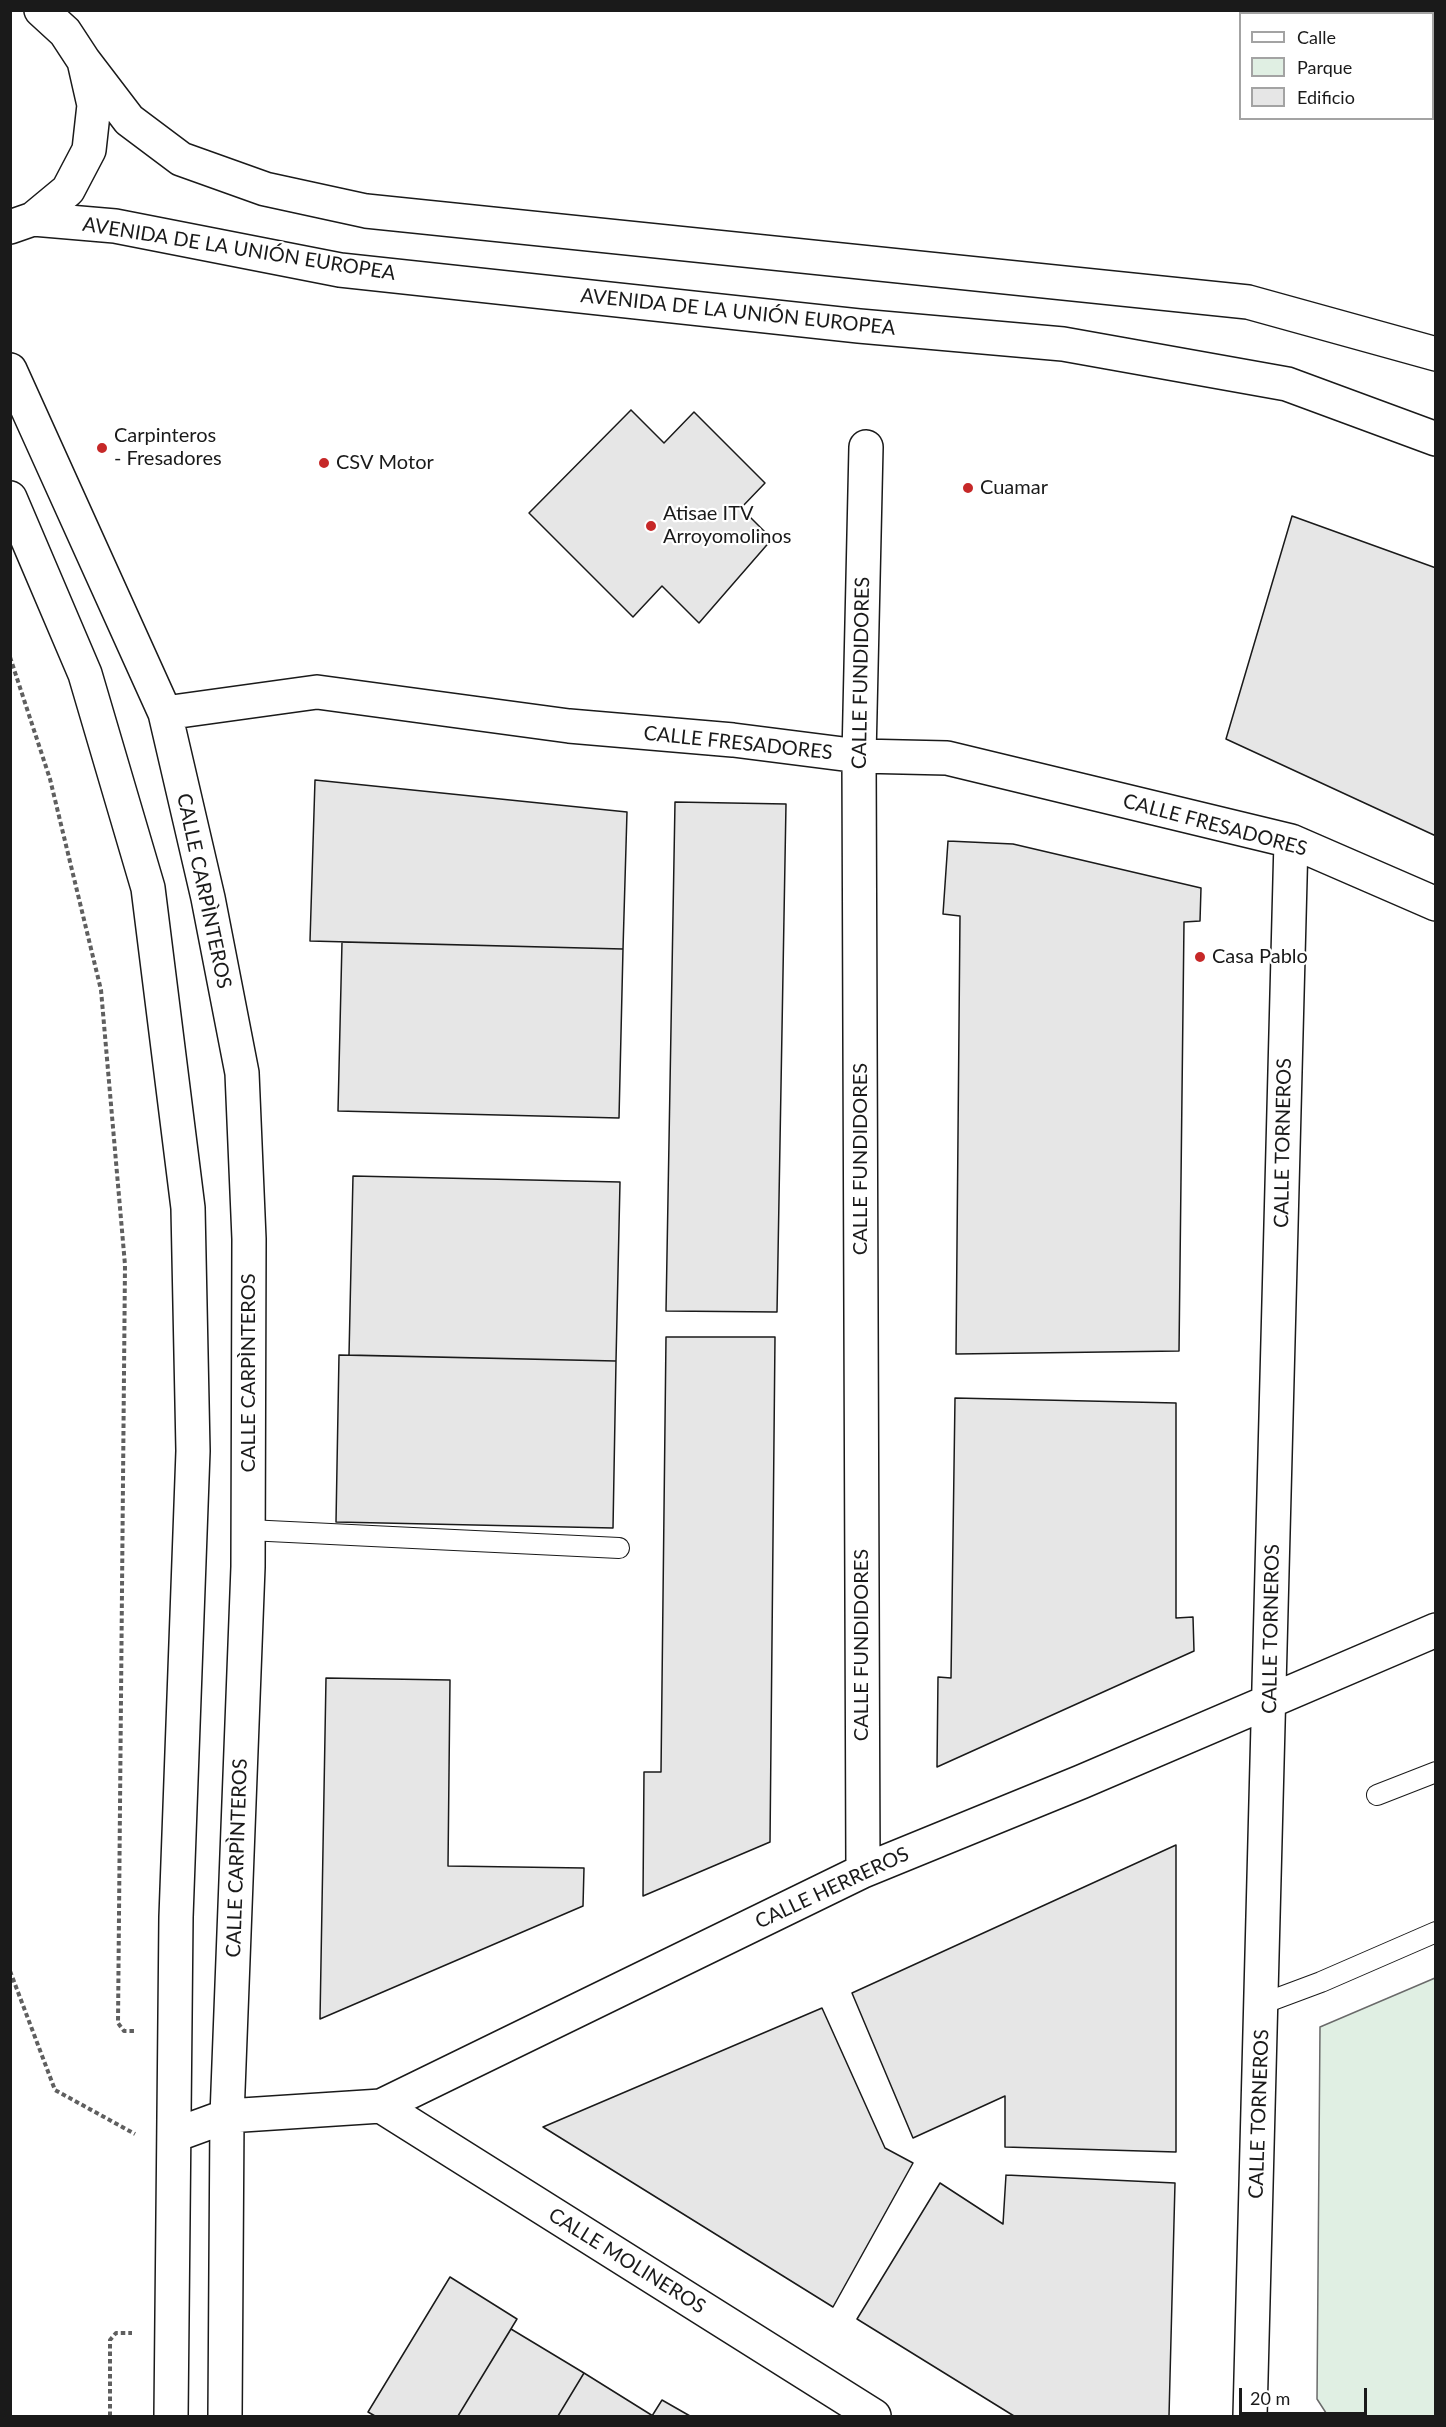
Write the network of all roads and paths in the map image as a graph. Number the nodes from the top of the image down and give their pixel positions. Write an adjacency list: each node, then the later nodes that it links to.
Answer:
1 (41, 10): 2 (street)
2 (84, 61): 3 (street); 4 (street)
3 (22, 223): 6 (street, AVENIDA DE LA UNIÓN EUROPEA)
4 (1436, 354)
5 (10, 370): 10 (street, CALLE CARPÌNTEROS)
6 (1436, 439)
7 (866, 447): 11 (street, CALLE FUNDIDORES)
8 (10, 498): 27 (street)
9 (10, 657): 24 (path)
10 (165, 714): 11 (street, CALLE FRESADORES); 14 (street, CALLE CARPÌNTEROS)
11 (859, 756): 12 (street, CALLE FRESADORES); 20 (street, CALLE FUNDIDORES)
12 (1291, 841): 13 (street, CALLE FRESADORES); 17 (street, CALLE TORNEROS)
13 (1436, 904)
14 (248, 1530): 15 (lane); 26 (street, CALLE CARPÌNTEROS)
15 (619, 1548)
16 (1436, 1630): 17 (street, CALLE HERREROS)
17 (1270, 1701): 20 (street, CALLE HERREROS); 23 (street, CALLE TORNEROS)
18 (1436, 1772): 19 (lane)
19 (1377, 1795)
20 (863, 1871): 25 (street, CALLE HERREROS)
21 (1436, 1932): 23 (lane)
22 (10, 1971): 27 (path)
23 (1262, 2004): 34 (street, CALLE TORNEROS)
24 (140, 2031)
25 (381, 2106): 26 (street, CALLE HERREROS); 29 (street, CALLE MOLINEROS)
26 (227, 2116): 27 (street, CALLE HERREROS); 32 (street, CALLE CARPÌNTEROS)
27 (175, 2135): 31 (street)
28 (137, 2333): 30 (path)
29 (833, 2406): 33 (street, CALLE MOLINEROS)
30 (110, 2416)
31 (171, 2416)
32 (225, 2416)
33 (874, 2416)
34 (1250, 2416)

